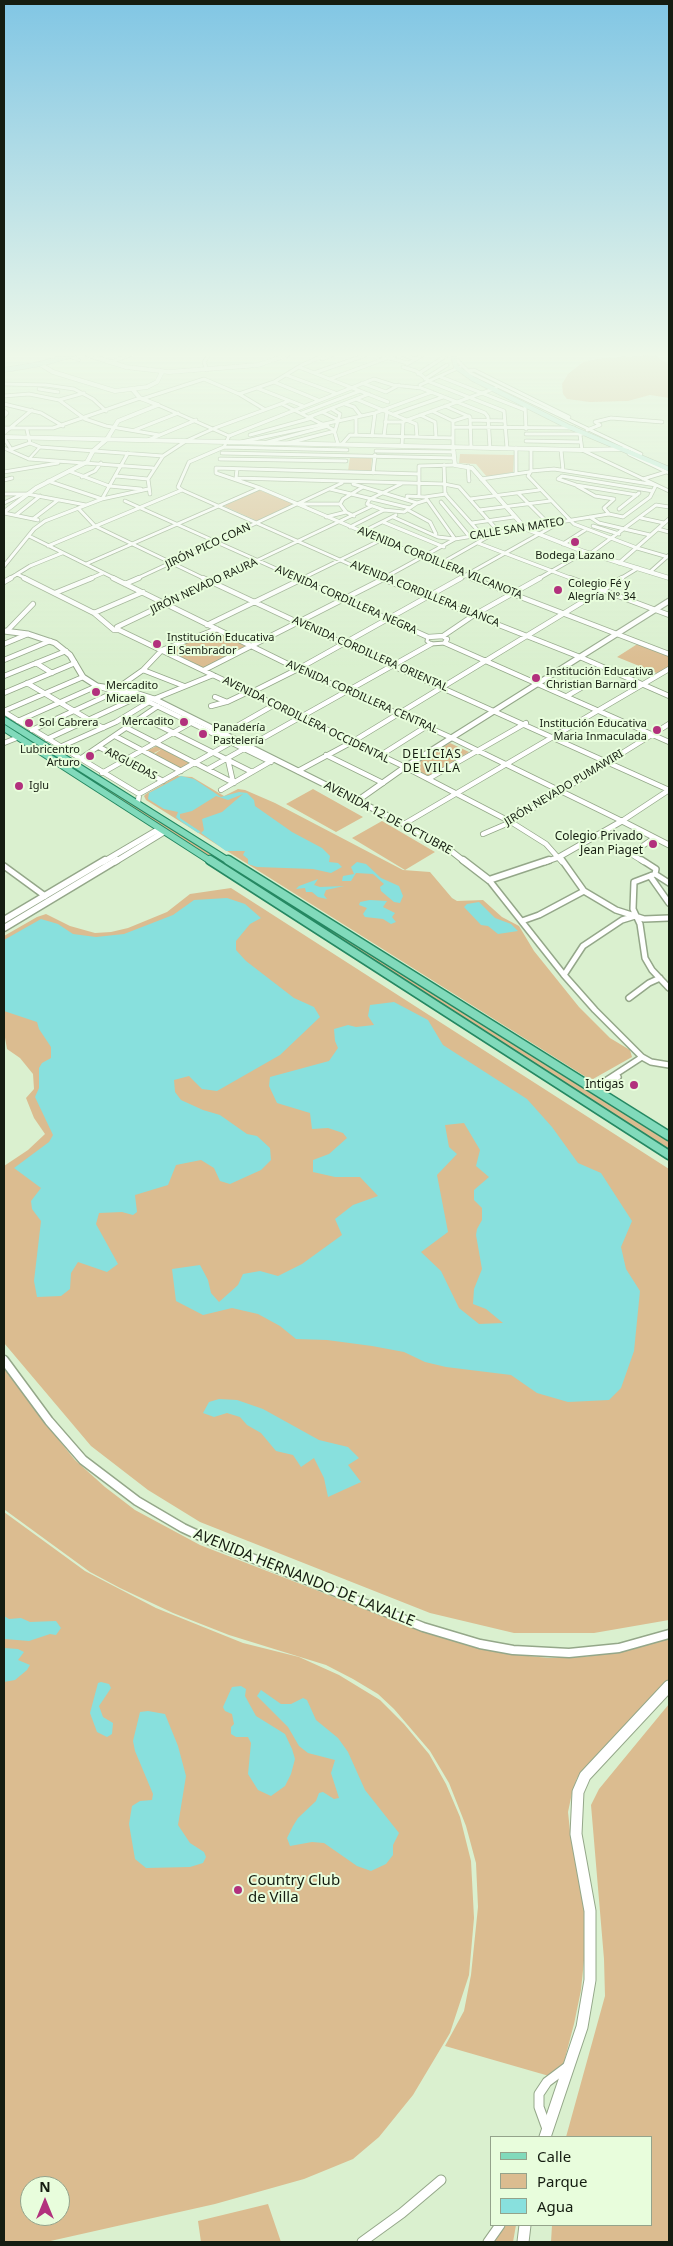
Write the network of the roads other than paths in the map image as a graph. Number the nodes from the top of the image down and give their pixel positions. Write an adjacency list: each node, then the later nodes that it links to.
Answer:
1 (220, 459): 25 (street)
2 (46, 460): 16 (street)
3 (125, 460): 20 (street)
4 (159, 460): 24 (street)
5 (194, 460): 61 (street)
6 (262, 460): 7 (street)
7 (272, 460): 17 (street); 27 (street)
8 (375, 460): 34 (street)
9 (454, 460): 22 (street)
10 (516, 460): 36 (street)
11 (529, 460): 30 (street)
12 (562, 460): 28 (street)
13 (603, 460): 43 (street)
14 (647, 460): 29 (main road)
15 (651, 460): 29 (main road)
16 (71, 461): 18 (street); 31 (street)
17 (346, 461): 33 (street)
18 (87, 462): 19 (street); 32 (street)
19 (101, 463): 20 (street); 38 (street)
20 (123, 465): 24 (street); 37 (street)
21 (444, 465): 22 (street); 35 (street); 52 (street)
22 (455, 465): 23 (street)
23 (468, 466): 42 (street); 47 (street)
24 (153, 468): 41 (street)
25 (216, 468): 26 (street); 40 (street, AVENIDA CORDILLERA VILCANOTA)
26 (237, 469): 27 (street); 40 (street)
27 (270, 470): 33 (street); 45 (street)
28 (563, 470): 30 (street); 54 (street)
29 (668, 470): 43 (street)
30 (530, 471): 36 (street); 62 (street)
31 (4, 472)
32 (69, 472): 38 (street); 46 (street)
33 (345, 472): 34 (street); 48 (street)
34 (373, 472): 35 (street)
35 (419, 474): 51 (street)
36 (516, 474): 42 (street)
37 (116, 476): 41 (street); 55 (street)
38 (82, 477): 55 (street)
39 (12, 478): 44 (street)
40 (236, 478): 45 (street); 57 (street, AVENIDA CORDILLERA VILCANOTA)
41 (148, 479): 58 (street)
42 (481, 479): 75 (street)
43 (644, 479): 54 (street)
44 (4, 480)
45 (269, 480): 48 (street)
46 (48, 481): 68 (street); 77 (street)
47 (469, 481)
48 (344, 482): 49 (street); 56 (street); 59 (street, JIRÓN PICO COAN)
49 (372, 483): 50 (street); 56 (street)
50 (403, 483): 51 (street); 64 (street)
51 (418, 484): 52 (street); 73 (street)
52 (444, 484): 71 (street); 79 (street)
53 (576, 485): 60 (street); 72 (street); 76 (street)
54 (656, 485): 63 (street, CALLE SAN MATEO); 65 (street)
55 (109, 486): 58 (street); 77 (street)
56 (363, 487): 64 (street); 70 (street)
57 (260, 488): 90 (street, AVENIDA CORDILLERA VILCANOTA); 94 (street)
58 (148, 489): 69 (street); 77 (street)
59 (330, 489): 70 (street); 90 (street, JIRÓN PICO COAN)
60 (643, 489): 63 (street); 72 (street)
61 (182, 490): 94 (street, AVENIDA CORDILLERA BLANCA); 98 (street)
62 (540, 490): 66 (street); 85 (street)
63 (653, 491): 108 (street, CALLE SAN MATEO)
64 (383, 492): 78 (street); 81 (street)
65 (669, 492)
66 (518, 493): 75 (street); 89 (street)
67 (4, 494): 68 (street)
68 (25, 494): 74 (street); 86 (street); 92 (street)
69 (150, 494)
70 (350, 494): 78 (street); 91 (street)
71 (446, 494): 82 (street); 83 (street)
72 (637, 494): 102 (street)
73 (419, 495): 81 (street); 82 (street)
74 (40, 496): 80 (street); 109 (street)
75 (495, 496): 79 (street); 96 (street)
76 (600, 498): 97 (street); 97 (street)
77 (102, 499): 93 (street)
78 (370, 499): 95 (street); 101 (street)
79 (470, 499): 104 (street)
80 (58, 500): 93 (street); 109 (street)
81 (407, 500): 88 (street)
82 (427, 500): 87 (street); 88 (street); 146 (street)
83 (452, 500): 87 (street); 123 (street)
84 (125, 501): 98 (street, AVENIDA CORDILLERA NEGRA)
85 (550, 501): 89 (street); 118 (street)
86 (5, 502): 92 (street)
87 (441, 502): 142 (street)
88 (417, 503): 101 (street)
89 (529, 503): 96 (street); 124 (street)
90 (298, 504): 91 (street); 111 (street, AVENIDA CORDILLERA VILCANOTA); 122 (street, JIRÓN PICO COAN)
91 (340, 504): 105 (street)
92 (12, 505): 107 (street)
93 (86, 505): 100 (street)
94 (219, 506): 122 (street, AVENIDA CORDILLERA BLANCA); 125 (street)
95 (372, 506): 103 (street); 110 (street, JIRÓN NEVADO RAURA)
96 (505, 506): 104 (street); 113 (street)
97 (606, 506): 108 (street)
98 (139, 507): 125 (street, AVENIDA CORDILLERA NEGRA); 127 (street)
99 (669, 507): 115 (street)
100 (78, 508): 127 (street, AVENIDA CORDILLERA ORIENTAL); 141 (street)
101 (409, 509): 106 (street); 140 (street)
102 (619, 509)
103 (384, 510): 106 (street); 129 (street)
104 (479, 510): 117 (street)
105 (346, 512): 110 (street); 111 (street)
106 (399, 512): 112 (street)
107 (4, 513): 109 (street)
108 (609, 514): 114 (street, CALLE SAN MATEO)
109 (16, 516)
110 (354, 516): 119 (street, JIRÓN NEVADO RAURA)
111 (326, 517): 119 (street, AVENIDA CORDILLERA VILCANOTA)
112 (393, 517): 120 (street); 140 (street)
113 (514, 517): 117 (street); 130 (street)
114 (590, 517): 118 (street, CALLE SAN MATEO); 131 (street)
115 (641, 518): 126 (street); 131 (street)
116 (669, 519): 126 (street)
117 (489, 520): 123 (street); 135 (street)
118 (569, 520): 121 (street, CALLE SAN MATEO); 133 (street)
119 (338, 522): 129 (street, AVENIDA CORDILLERA VILCANOTA); 148 (street, JIRÓN NEVADO RAURA)
120 (383, 522): 134 (street); 152 (street)
121 (562, 522): 124 (street, CALLE SAN MATEO); 138 (street)
122 (257, 523): 148 (street, AVENIDA CORDILLERA BLANCA); 149 (street, JIRÓN PICO COAN)
123 (472, 523): 137 (street)
124 (548, 523): 130 (street, CALLE SAN MATEO)
125 (176, 524): 149 (street, AVENIDA CORDILLERA NEGRA); 151 (street)
126 (664, 524): 132 (street)
127 (95, 526): 151 (street, AVENIDA CORDILLERA ORIENTAL); 154 (street)
128 (593, 526): 139 (street)
129 (350, 527): 134 (street, AVENIDA CORDILLERA VILCANOTA)
130 (524, 527): 135 (street, CALLE SAN MATEO); 138 (street)
131 (626, 529): 139 (street); 143 (street)
132 (658, 529): 136 (street); 143 (street)
133 (586, 530): 144 (street); 153 (street)
134 (362, 532): 147 (street, AVENIDA CORDILLERA VILCANOTA)
135 (498, 532): 137 (street, CALLE SAN MATEO); 150 (street)
136 (669, 532)
137 (481, 534): 142 (street, CALLE SAN MATEO)
138 (536, 534): 153 (street); 157 (street)
139 (619, 534): 144 (street)
140 (436, 535): 145 (street)
141 (29, 536): 154 (street, AVENIDA CORDILLERA CENTRAL); 163 (street)
142 (470, 536): 146 (street, CALLE SAN MATEO)
143 (650, 536): 156 (street)
144 (612, 538): 156 (street); 159 (street)
145 (448, 539): 146 (street); 152 (street)
146 (456, 539): 155 (street)
147 (381, 540): 161 (street, AVENIDA CORDILLERA VILCANOTA); 162 (street)
148 (299, 541): 162 (street, AVENIDA CORDILLERA BLANCA); 164 (street, JIRÓN NEVADO RAURA)
149 (216, 542): 164 (street, AVENIDA CORDILLERA NEGRA); 165 (street, JIRÓN PICO COAN)
150 (478, 543): 157 (street); 168 (street)
151 (133, 544): 165 (street, AVENIDA CORDILLERA ORIENTAL); 167 (street)
152 (436, 544): 155 (street)
153 (563, 544): 159 (street)
154 (48, 546): 158 (street, AVENIDA CORDILLERA CENTRAL)
155 (444, 547): 161 (street)
156 (637, 548): 160 (street); 166 (street)
157 (503, 552): 171 (street); 175 (street)
158 (62, 553): 167 (street, AVENIDA CORDILLERA CENTRAL); 174 (street)
159 (588, 553): 166 (street); 171 (street)
160 (668, 556): 172 (street)
161 (423, 558): 168 (street, AVENIDA CORDILLERA VILCANOTA); 176 (street)
162 (341, 560): 176 (street, AVENIDA CORDILLERA BLANCA); 178 (street)
163 (6, 561): 169 (street)
164 (257, 561): 178 (street, AVENIDA CORDILLERA NEGRA); 180 (street, JIRÓN NEVADO RAURA)
165 (172, 562): 180 (street, AVENIDA CORDILLERA ORIENTAL); 181 (street, JIRÓN PICO COAN)
166 (619, 563): 170 (street)
167 (86, 564): 173 (street, AVENIDA CORDILLERA CENTRAL)
168 (438, 565): 175 (street, AVENIDA CORDILLERA VILCANOTA)
169 (4, 566)
170 (638, 568): 172 (street); 182 (street)
171 (552, 571): 182 (street); 185 (street)
172 (650, 572): 177 (street)
173 (103, 573): 181 (street, AVENIDA CORDILLERA CENTRAL); 184 (street)
174 (17, 574): 179 (street); 184 (street, AVENIDA CORDILLERA OCCIDENTAL)
175 (464, 575): 185 (street, AVENIDA CORDILLERA VILCANOTA); 186 (street)
176 (383, 578): 186 (street, AVENIDA CORDILLERA BLANCA); 187 (street)
177 (669, 578)
178 (300, 580): 187 (street, AVENIDA CORDILLERA NEGRA); 188 (street)
179 (4, 582)
180 (212, 582): 188 (street, AVENIDA CORDILLERA ORIENTAL); 190 (street, JIRÓN NEVADO RAURA)
181 (126, 584): 183 (street, AVENIDA CORDILLERA CENTRAL)
182 (602, 589): 192 (street); 193 (street)
183 (143, 592): 190 (street, AVENIDA CORDILLERA CENTRAL); 194 (street)
184 (55, 593): 194 (street, AVENIDA CORDILLERA OCCIDENTAL)
185 (512, 593): 193 (street, AVENIDA CORDILLERA VILCANOTA); 195 (street)
186 (426, 596): 195 (street, AVENIDA CORDILLERA BLANCA); 197 (street)
187 (343, 599): 197 (street, AVENIDA CORDILLERA NEGRA); 198 (street)
188 (254, 601): 198 (street, AVENIDA CORDILLERA ORIENTAL); 199 (street)
189 (669, 601): 192 (street)
190 (166, 603): 199 (street, AVENIDA CORDILLERA CENTRAL); 200 (street, JIRÓN NEVADO RAURA)
191 (33, 604): 202 (street)
192 (656, 609): 196 (street); 203 (street)
193 (565, 612): 203 (street, AVENIDA CORDILLERA VILCANOTA); 206 (street)
194 (94, 613): 200 (street, AVENIDA CORDILLERA OCCIDENTAL)
195 (474, 615): 205 (street); 206 (street, AVENIDA CORDILLERA BLANCA)
196 (669, 615)
197 (386, 619): 207 (street, AVENIDA CORDILLERA NEGRA); 209 (street)
198 (297, 622): 209 (street, AVENIDA CORDILLERA ORIENTAL); 213 (street)
199 (208, 625): 201 (street, AVENIDA CORDILLERA CENTRAL)
200 (118, 628): 215 (street, AVENIDA CORDILLERA OCCIDENTAL)
201 (217, 630): 213 (street, AVENIDA CORDILLERA CENTRAL); 215 (street)
202 (5, 631): 204 (street, AVENIDA 12 DE OCTUBRE)
203 (618, 633): 216 (street, AVENIDA CORDILLERA VILCANOTA); 217 (street)
204 (28, 634): 208 (street, AVENIDA 12 DE OCTUBRE); 211 (street)
205 (443, 636): 207 (street, AVENIDA CORDILLERA NEGRA); 210 (street)
206 (528, 636): 217 (street, AVENIDA CORDILLERA BLANCA); 219 (street)
207 (428, 637): 212 (street)
208 (50, 641): 214 (street, AVENIDA 12 DE OCTUBRE); 218 (street)
209 (342, 643): 222 (street, AVENIDA CORDILLERA ORIENTAL); 223 (street)
210 (445, 643): 212 (street); 219 (street)
211 (4, 644)
212 (431, 644): 222 (street)
213 (252, 646): 223 (street, AVENIDA CORDILLERA CENTRAL); 226 (street)
214 (66, 650): 220 (street); 221 (street, AVENIDA 12 DE OCTUBRE)
215 (162, 650): 225 (street); 226 (street, AVENIDA CORDILLERA OCCIDENTAL)
216 (669, 654)
217 (580, 657): 232 (street); 233 (street, AVENIDA CORDILLERA BLANCA)
218 (4, 660)
219 (486, 661): 232 (street); 237 (street)
220 (36, 663): 227 (street); 229 (street)
221 (75, 663): 227 (street); 230 (street, AVENIDA 12 DE OCTUBRE)
222 (393, 665): 237 (street, AVENIDA CORDILLERA ORIENTAL); 239 (street)
223 (298, 669): 239 (street, AVENIDA CORDILLERA CENTRAL); 240 (street)
224 (669, 669): 233 (street)
225 (143, 670): 236 (street); 238 (street)
226 (204, 670): 228 (street, AVENIDA CORDILLERA OCCIDENTAL)
227 (52, 673): 231 (street)
228 (214, 675): 236 (street); 240 (street, AVENIDA CORDILLERA OCCIDENTAL)
229 (4, 676)
230 (80, 678): 235 (street, AVENIDA 12 DE OCTUBRE); 242 (street)
231 (27, 683): 241 (street); 242 (street)
232 (538, 683): 244 (street); 253 (street)
233 (644, 684): 245 (street, AVENIDA CORDILLERA BLANCA); 254 (street)
234 (586, 685): 244 (street)
235 (97, 686): 238 (street, AVENIDA 12 DE OCTUBRE); 248 (street)
236 (184, 686): 247 (street)
237 (442, 686): 253 (street, AVENIDA CORDILLERA ORIENTAL); 257 (street)
238 (116, 691): 243 (street, AVENIDA 12 DE OCTUBRE); 255 (street)
239 (346, 691): 257 (street, AVENIDA CORDILLERA CENTRAL); 259 (street)
240 (249, 692): 249 (street); 250 (street, AVENIDA CORDILLERA OCCIDENTAL)
241 (4, 693)
242 (45, 693): 248 (street); 256 (street)
243 (141, 696): 247 (street, AVENIDA 12 DE OCTUBRE); 261 (street)
244 (568, 696): 254 (street)
245 (669, 696)
246 (215, 697): 249 (street)
247 (152, 700): 251 (street, AVENIDA 12 DE OCTUBRE); 263 (street, AVENIDA 12 DE OCTUBRE); 268 (street)
248 (60, 702): 255 (street); 262 (street)
249 (226, 702): 252 (street)
250 (274, 704): 259 (street, AVENIDA CORDILLERA OCCIDENTAL); 272 (street)
251 (158, 706): 258 (street); 263 (street, AVENIDA 12 DE OCTUBRE)
252 (211, 706)
253 (495, 710): 264 (street, AVENIDA CORDILLERA ORIENTAL); 277 (street)
254 (600, 710): 273 (street); 275 (street)
255 (74, 711): 261 (street); 270 (street)
256 (4, 712): 262 (street)
257 (398, 713): 266 (street, AVENIDA CORDILLERA CENTRAL); 280 (street)
258 (142, 717): 269 (street); 271 (street)
259 (301, 717): 280 (street, AVENIDA CORDILLERA OCCIDENTAL); 286 (street)
260 (4, 720): 313 (main road)
261 (89, 720): 268 (street); 278 (street)
262 (18, 721): 270 (street)
263 (194, 721): 271 (street); 272 (street, AVENIDA 12 DE OCTUBRE); 279 (street, AVENIDA 12 DE OCTUBRE)
264 (526, 723): 275 (street, AVENIDA CORDILLERA ORIENTAL); 287 (street)
265 (669, 724): 273 (street, JIRÓN NEVADO PUMAWIRI)
266 (427, 726): 277 (street, AVENIDA CORDILLERA CENTRAL); 291 (street)
267 (4, 728): 276 (main road)
268 (103, 728): 284 (street)
269 (127, 728): 274 (street); 282 (street)
270 (33, 729): 278 (street)
271 (173, 733): 282 (street); 289 (street)
272 (223, 734): 286 (street, AVENIDA 12 DE OCTUBRE)
273 (653, 734): 281 (street); 296 (street, JIRÓN NEVADO PUMAWIRI)
274 (115, 736): 285 (street); 288 (street)
275 (554, 736): 296 (street, AVENIDA CORDILLERA ORIENTAL); 298 (street)
276 (19, 737): 283 (street); 315 (main road)
277 (452, 738): 287 (street, AVENIDA CORDILLERA CENTRAL); 299 (street)
278 (47, 739): 284 (street)
279 (232, 742): 286 (street, AVENIDA 12 DE OCTUBRE); 289 (street)
280 (352, 742): 290 (street); 291 (street, AVENIDA CORDILLERA OCCIDENTAL)
281 (669, 742)
282 (156, 743): 288 (street); 297 (street)
283 (4, 744)
284 (60, 747): 292 (street)
285 (99, 747): 292 (street); 293 (street, ARGUEDAS)
286 (246, 747): 294 (street); 295 (street, AVENIDA 12 DE OCTUBRE)
287 (477, 750): 298 (street, AVENIDA CORDILLERA CENTRAL); 305 (street)
288 (142, 751): 293 (street); 301 (street)
289 (213, 753): 294 (street); 297 (street)
290 (326, 755): 302 (street); 308 (street)
291 (381, 755): 299 (street, AVENIDA CORDILLERA OCCIDENTAL)
292 (80, 759): 304 (street)
293 (124, 760): 304 (street); 306 (street, ARGUEDAS)
294 (227, 760): 300 (street); 303 (street); 307 (street)
295 (273, 761): 302 (street, AVENIDA 12 DE OCTUBRE); 303 (street)
296 (608, 762): 310 (street, AVENIDA CORDILLERA ORIENTAL); 311 (street, JIRÓN NEVADO PUMAWIRI)
297 (195, 763): 300 (street); 301 (street)
298 (506, 764): 311 (street, AVENIDA CORDILLERA CENTRAL); 312 (street)
299 (405, 767): 305 (street, AVENIDA CORDILLERA OCCIDENTAL); 308 (street)
300 (208, 769): 307 (street)
301 (181, 771): 306 (street)
302 (298, 771): 314 (street, AVENIDA 12 DE OCTUBRE)
303 (252, 772): 307 (street)
304 (102, 773): 313 (street)
305 (428, 779): 312 (street, AVENIDA CORDILLERA OCCIDENTAL)
306 (163, 781): 313 (street)
307 (234, 783): 309 (street)
308 (383, 783): 314 (street)
309 (221, 790)
310 (669, 790): 317 (street)
311 (560, 791): 317 (street, AVENIDA CORDILLERA CENTRAL); 318 (street, JIRÓN NEVADO PUMAWIRI)
312 (456, 793): 318 (street, AVENIDA CORDILLERA OCCIDENTAL); 319 (street)
313 (138, 798): 316 (main road)
314 (357, 801): 319 (street, AVENIDA 12 DE OCTUBRE)
315 (124, 807): 316 (main road); 320 (main road)
316 (148, 808): 325 (main road)
317 (622, 821): 322 (street, AVENIDA CORDILLERA CENTRAL); 326 (street)
318 (511, 822): 321 (street, JIRÓN NEVADO PUMAWIRI); 326 (street, AVENIDA CORDILLERA OCCIDENTAL)
319 (404, 824): 329 (street, AVENIDA 12 DE OCTUBRE)
320 (162, 831): 324 (main road); 332 (street); 338 (street)
321 (483, 834)
322 (654, 838): 323 (street, AVENIDA CORDILLERA CENTRAL); 328 (street)
323 (669, 845)
324 (185, 846): 325 (main road); 347 (main road)
325 (211, 848): 345 (main road)
326 (559, 857): 329 (street); 331 (street, AVENIDA CORDILLERA OCCIDENTAL)
327 (4, 866): 332 (street)
328 (654, 874): 330 (street); 333 (street); 334 (street)
329 (489, 880): 337 (street, AVENIDA 12 DE OCTUBRE)
330 (669, 883)
331 (584, 891): 334 (street, AVENIDA CORDILLERA OCCIDENTAL); 337 (street)
332 (45, 896): 336 (street)
333 (669, 903)
334 (635, 916): 335 (street, AVENIDA CORDILLERA OCCIDENTAL); 339 (street); 340 (street)
335 (669, 918)
336 (4, 920)
337 (522, 921): 339 (street, AVENIDA 12 DE OCTUBRE)
338 (4, 928)
339 (564, 975): 343 (street, AVENIDA 12 DE OCTUBRE)
340 (660, 978): 341 (street); 342 (street)
341 (669, 988)
342 (629, 998)
343 (644, 1058): 344 (street, AVENIDA 12 DE OCTUBRE); 345 (street)
344 (669, 1066)
345 (595, 1090): 346 (main road)
346 (669, 1136)
347 (669, 1155)
348 (4, 1360): 349 (street, AVENIDA HERNANDO DE LAVALLE)
349 (669, 1634)
350 (669, 1686): 351 (street)
351 (568, 2065): 352 (street); 352 (street)
352 (546, 2134)
353 (441, 2180): 356 (street)
354 (499, 2226): 357 (street)
355 (525, 2226): 358 (street)
356 (362, 2242)
357 (488, 2242)
358 (523, 2242)

